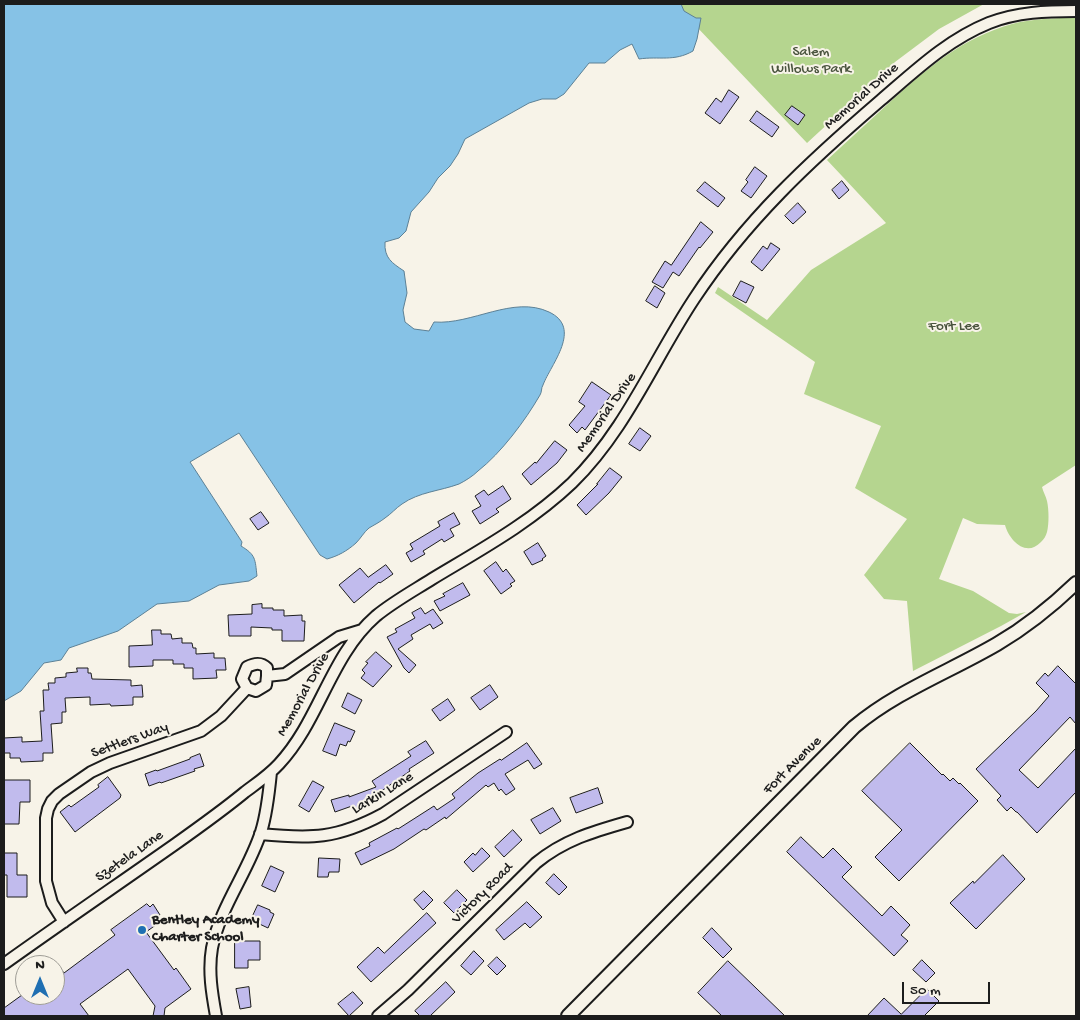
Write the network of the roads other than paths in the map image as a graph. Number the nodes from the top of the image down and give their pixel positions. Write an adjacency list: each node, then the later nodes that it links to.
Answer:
1 (1076, 10): 3 (street, Memorial Drive)
2 (1076, 583): 14 (street, Fort Avenue)
3 (362, 630): 4 (street); 7 (street, Memorial Drive)
4 (267, 676): 5 (street); 5 (street)
5 (246, 688): 10 (street, Settlers Way)
6 (506, 732): 9 (street, Larkin Lane)
7 (271, 772): 9 (street); 10 (street, Szetela Lane)
8 (627, 822): 13 (street, Victory Road)
9 (260, 834): 12 (street)
10 (64, 922): 11 (street, Szetela Lane)
11 (4, 964)
12 (216, 1016)
13 (378, 1016)
14 (568, 1016)

